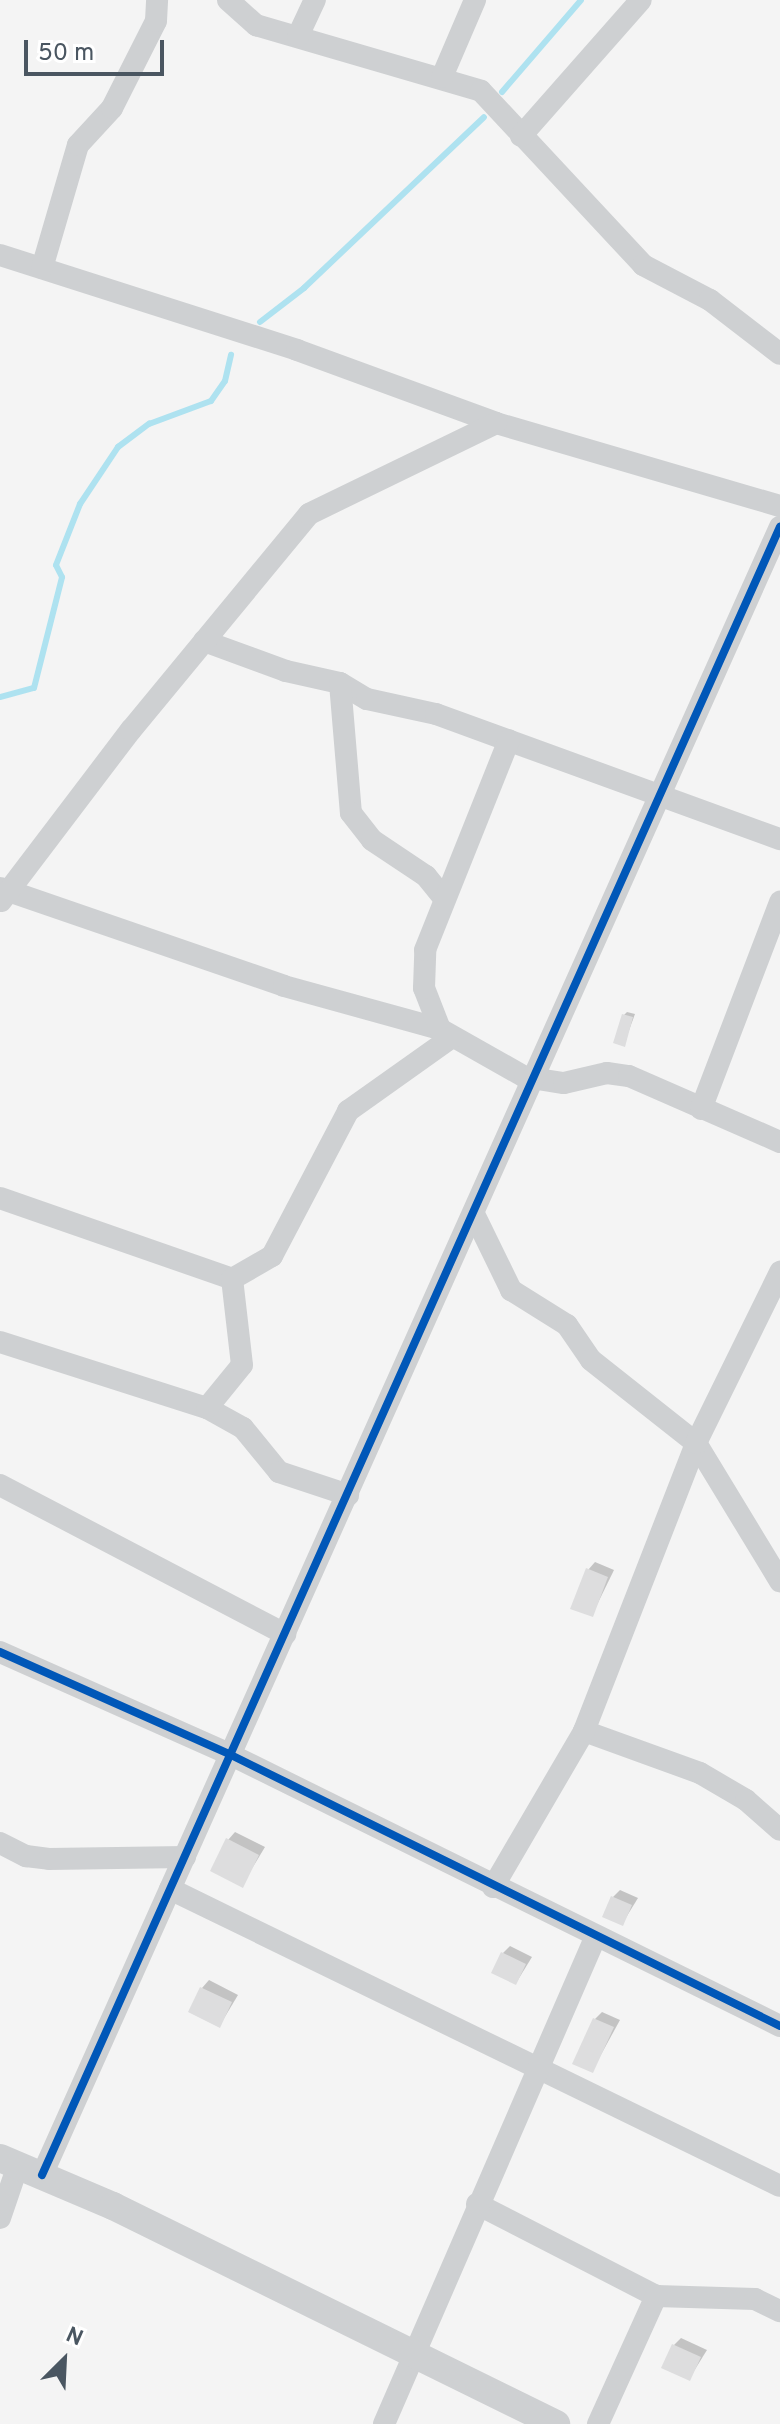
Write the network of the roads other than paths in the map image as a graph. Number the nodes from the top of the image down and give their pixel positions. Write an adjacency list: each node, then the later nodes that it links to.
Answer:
1 (157, 0): 10 (street)
2 (228, 0): 6 (street)
3 (315, 0): 6 (street)
4 (475, 0): 7 (street)
5 (641, 0): 8 (street)
6 (298, 36): 7 (street)
7 (442, 77): 8 (street)
8 (521, 136): 11 (street)
9 (0, 255): 10 (street)
10 (42, 268): 12 (street)
11 (780, 354)
12 (496, 423): 13 (street); 15 (street)
13 (780, 506)
14 (780, 527): 18 (street)
15 (204, 641): 16 (street); 20 (street)
16 (340, 683): 17 (street); 21 (street)
17 (509, 740): 18 (street); 21 (street)
18 (662, 794): 19 (street); 24 (street)
19 (780, 839)
20 (3, 894): 23 (street)
21 (443, 897): 23 (street)
22 (780, 902): 25 (street)
23 (446, 1033): 24 (street); 30 (street)
24 (535, 1079): 25 (street); 28 (street)
25 (701, 1109): 26 (street)
26 (780, 1142)
27 (0, 1198): 30 (street)
28 (474, 1214): 33 (street); 35 (street)
29 (780, 1272): 33 (street)
30 (232, 1279): 32 (street)
31 (0, 1342): 32 (street)
32 (207, 1408): 35 (street)
33 (696, 1443): 36 (street); 39 (street)
34 (0, 1485): 37 (street)
35 (348, 1495): 37 (street)
36 (780, 1581)
37 (285, 1634): 40 (street)
38 (0, 1652): 40 (street)
39 (584, 1731): 41 (street); 44 (street)
40 (231, 1755): 43 (street); 44 (street)
41 (780, 1830)
42 (0, 1843): 43 (street)
43 (185, 1857): 45 (street)
44 (493, 1887): 46 (street)
45 (170, 1889): 48 (street); 49 (street)
46 (595, 1938): 47 (street); 48 (street)
47 (777, 2018)
48 (538, 2068): 50 (street); 51 (street)
49 (20, 2166): 52 (street); 55 (street)
50 (780, 2186)
51 (477, 2204): 53 (street); 55 (street)
52 (0, 2218)
53 (656, 2296): 54 (street); 58 (street)
54 (780, 2311)
55 (411, 2353): 56 (street); 57 (street)
56 (384, 2424)
57 (556, 2424)
58 (598, 2424)

